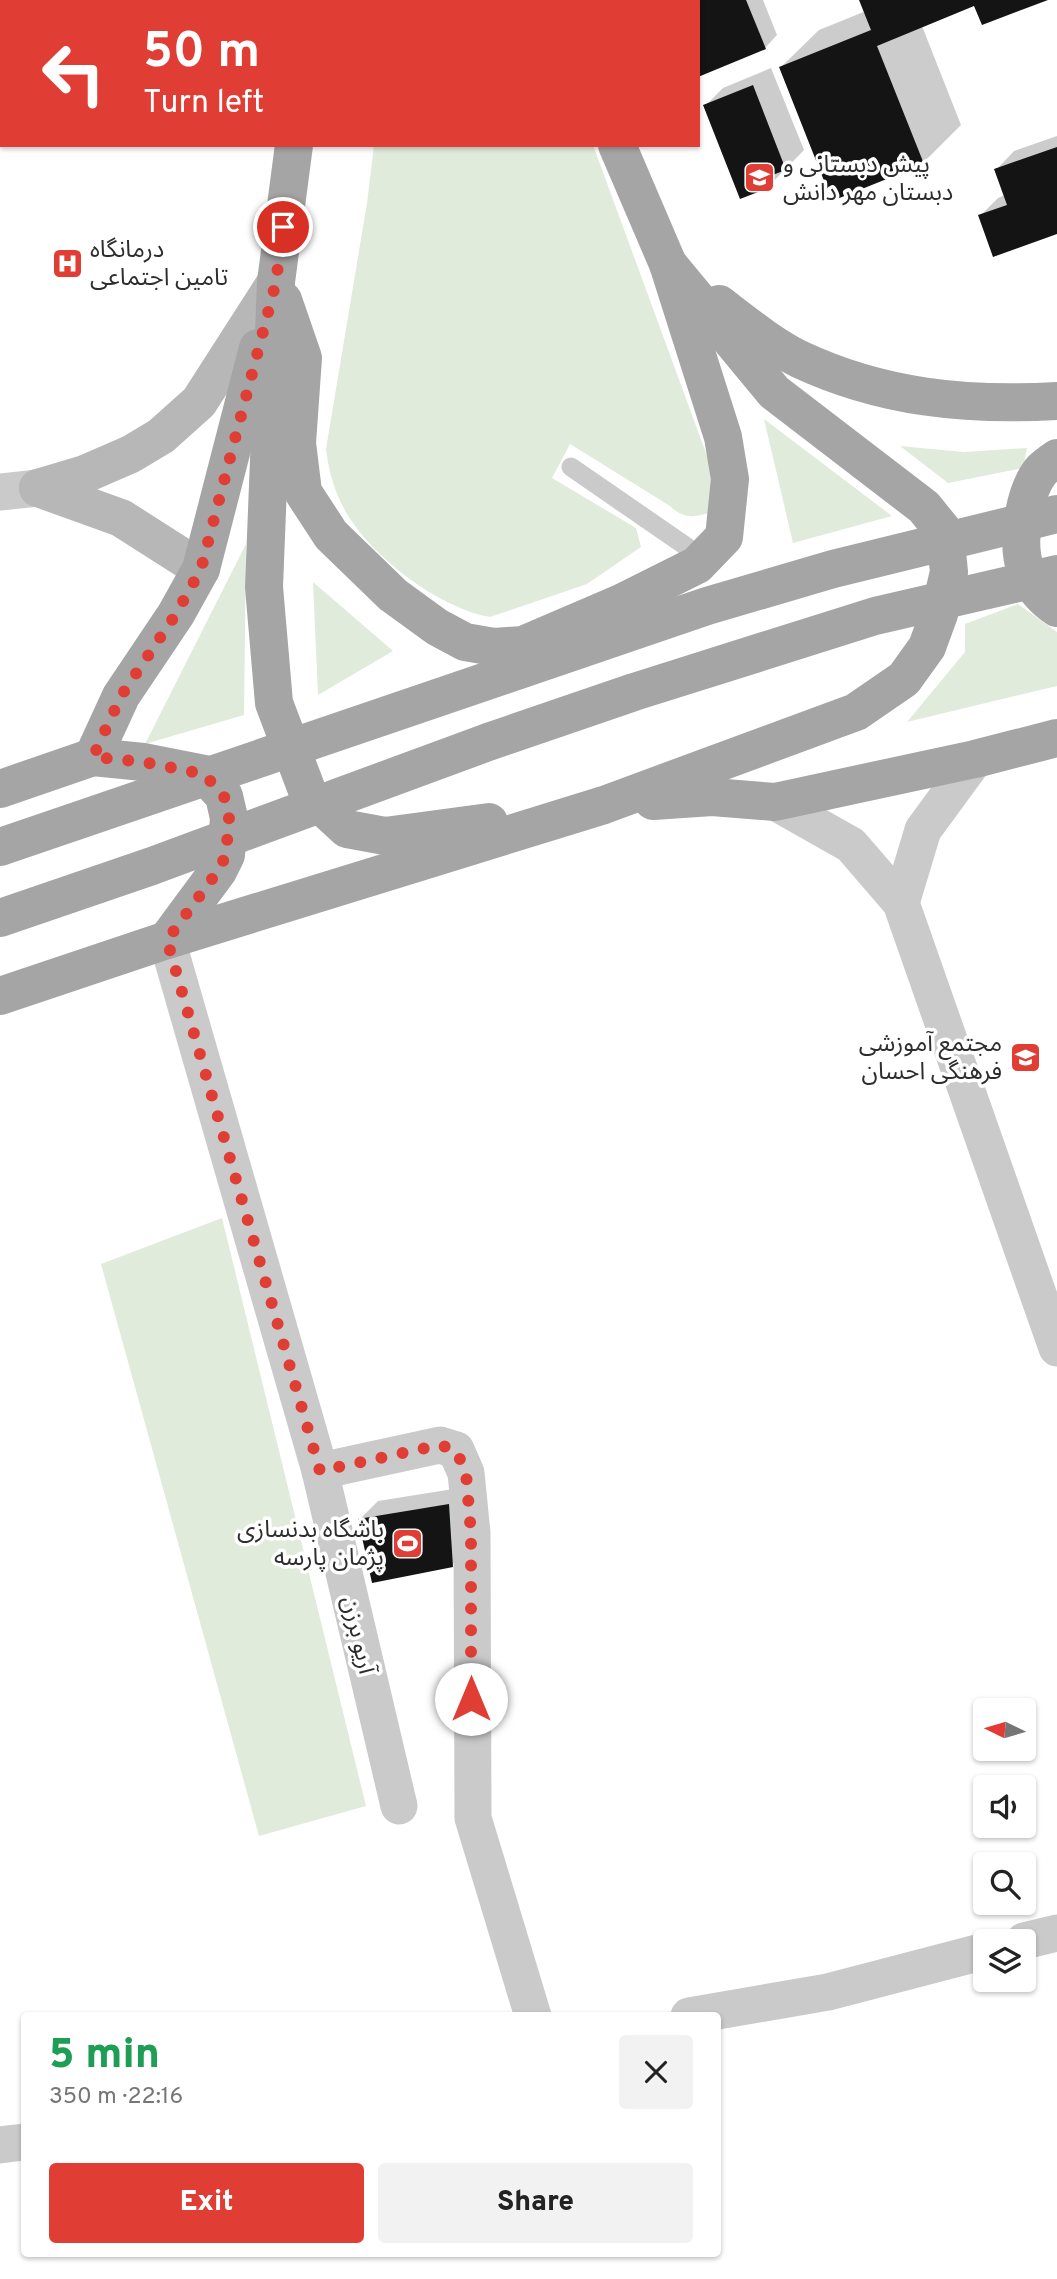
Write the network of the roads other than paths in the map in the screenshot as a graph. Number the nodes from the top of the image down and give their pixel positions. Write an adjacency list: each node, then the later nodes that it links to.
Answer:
1 (294, 147): 4 (main road)
2 (618, 147): 3 (main road)
3 (668, 264): 5 (main road); 11 (main road); 20 (main road)
4 (276, 282): 8 (street); 11 (main road); 12 (main road); 20 (main road)
5 (1057, 401)
6 (1057, 458): 14 (main road)
7 (571, 467): 11 (lane)
8 (38, 488): 9 (street); 12 (street)
9 (0, 492)
10 (1057, 514): 21 (main road, bridge)
11 (697, 565)
12 (201, 569): 16 (main road)
13 (1057, 574): 23 (main road, bridge)
14 (1057, 608)
15 (1057, 738): 17 (main road)
16 (93, 757): 18 (main road); 24 (main road)
17 (975, 759): 19 (main road); 22 (street)
18 (0, 789)
19 (775, 802): 20 (main road); 22 (street)
20 (604, 805): 24 (main road)
21 (0, 847)
22 (901, 903): 26 (street)
23 (0, 918)
24 (167, 940): 25 (main road); 27 (street, آریو برزن)
25 (0, 996)
26 (1057, 1348)
27 (320, 1471): 28 (street, آریو برزن); 32 (street)
28 (399, 1807)
29 (1057, 1933): 30 (street)
30 (1036, 1938)
31 (973, 1954): 33 (street)
32 (533, 2012)
33 (713, 2012)
34 (21, 2142): 35 (street)
35 (0, 2145)

